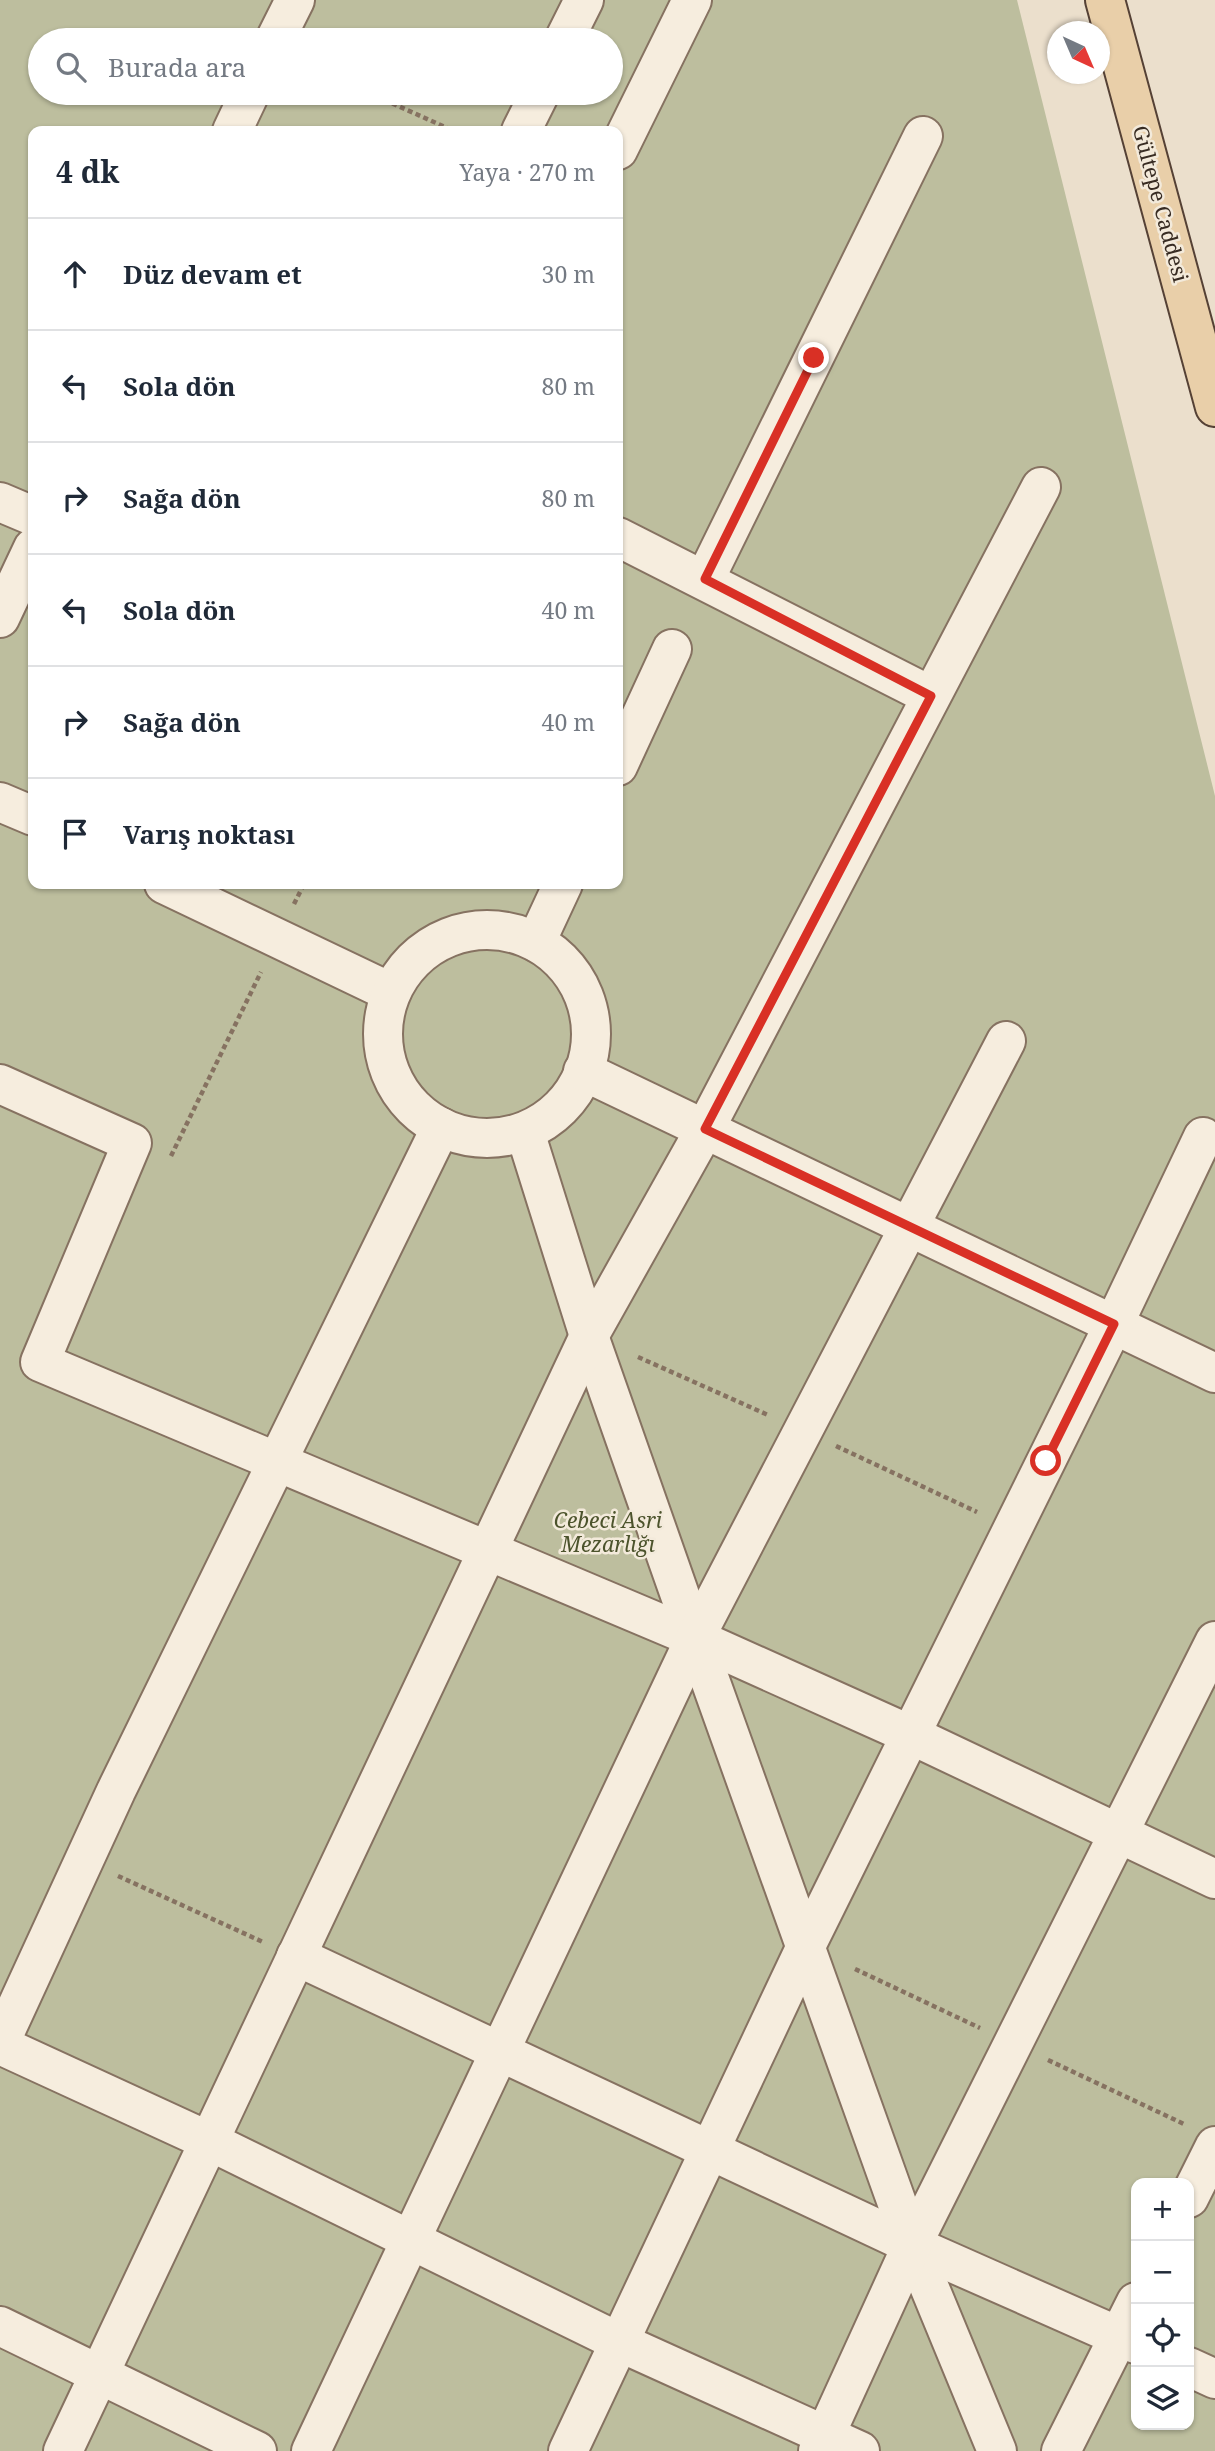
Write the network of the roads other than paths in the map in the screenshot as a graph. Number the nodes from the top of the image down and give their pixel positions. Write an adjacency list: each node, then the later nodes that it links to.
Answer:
1 (295, 0): 5 (lane)
2 (584, 0): 6 (lane)
3 (691, 0): 12 (lane)
4 (1105, 0): 13 (main road, Gültepe Caddesi)
5 (281, 28)
6 (571, 28)
7 (244, 105): 9 (lane)
8 (534, 105): 10 (lane)
9 (234, 126)
10 (524, 126)
11 (923, 136): 19 (lane)
12 (623, 140)
13 (1215, 407)
14 (1041, 487): 22 (lane)
15 (0, 502): 16 (lane)
16 (28, 514)
17 (623, 539): 19 (lane)
18 (28, 559): 20 (lane)
19 (705, 579): 22 (lane)
20 (0, 618)
21 (672, 649): 23 (lane)
22 (931, 696): 34 (lane)
23 (623, 755)
24 (0, 802): 25 (lane)
25 (28, 815)
26 (174, 889): 29 (lane)
27 (561, 889): 28 (lane)
28 (536, 942): 29 (lane); 31 (lane)
29 (390, 992): 33 (lane)
30 (1006, 1041): 37 (lane)
31 (583, 1071): 34 (lane); 35 (lane)
32 (0, 1084): 41 (lane)
33 (441, 1127): 35 (lane); 41 (lane)
34 (705, 1129): 37 (lane); 39 (lane)
35 (525, 1132): 39 (lane)
36 (1203, 1136): 38 (lane)
37 (911, 1225): 38 (lane); 43 (lane)
38 (1114, 1324): 40 (lane); 45 (lane)
39 (589, 1336): 42 (lane); 43 (lane)
40 (1215, 1373)
41 (276, 1463): 42 (lane); 50 (lane)
42 (487, 1551): 43 (lane); 49 (lane)
43 (695, 1637): 45 (lane); 48 (lane); 51 (lane)
44 (1215, 1641): 46 (lane)
45 (911, 1735): 46 (lane); 48 (lane)
46 (1119, 1832): 47 (lane); 57 (lane)
47 (1215, 1880)
48 (806, 1946): 54 (lane); 57 (lane)
49 (296, 1956): 51 (lane); 52 (lane)
50 (0, 2044): 52 (lane)
51 (500, 2050): 54 (lane); 56 (lane)
52 (211, 2142): 56 (lane); 63 (lane)
53 (1215, 2146): 55 (lane)
54 (711, 2148): 57 (lane); 61 (lane)
55 (1194, 2188)
56 (410, 2241): 61 (lane); 68 (lane)
57 (912, 2245): 60 (lane); 65 (lane); 71 (lane)
58 (1136, 2304): 60 (lane)
59 (0, 2326): 63 (lane)
60 (1127, 2340): 72 (lane)
61 (620, 2342): 65 (lane); 69 (lane)
62 (1194, 2369): 64 (lane)
63 (99, 2374): 66 (lane); 67 (lane)
64 (1215, 2379)
65 (821, 2443): 70 (lane)
66 (63, 2451)
67 (257, 2451)
68 (311, 2451)
69 (568, 2451)
70 (860, 2451)
71 (997, 2451)
72 (1061, 2451)

